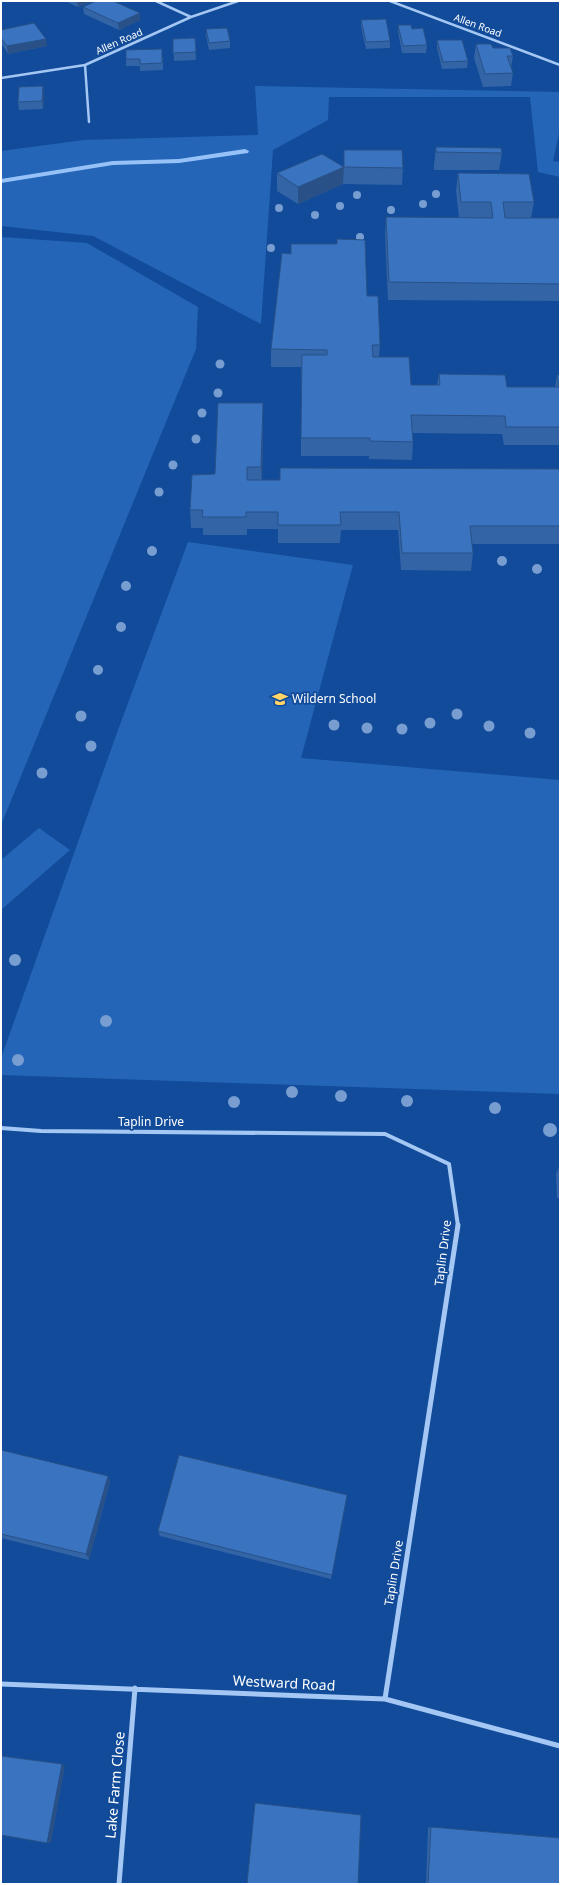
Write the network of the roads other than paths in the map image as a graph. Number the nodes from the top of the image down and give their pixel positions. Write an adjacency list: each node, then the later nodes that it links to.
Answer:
1 (156, 1): 4 (street)
2 (238, 1): 4 (street, Allen Road)
3 (390, 1): 6 (street, Allen Road)
4 (191, 17): 5 (street, Allen Road)
5 (85, 65): 7 (street, Allen Road); 8 (street)
6 (560, 65)
7 (1, 78)
8 (89, 122)
9 (1, 1128): 12 (street, Taplin Drive)
10 (1, 1684): 11 (street, Westward Road)
11 (135, 1688): 12 (street, Westward Road); 14 (street, Lake Farm Close)
12 (385, 1699): 13 (street, Westward Road)
13 (560, 1746)
14 (119, 1884)

